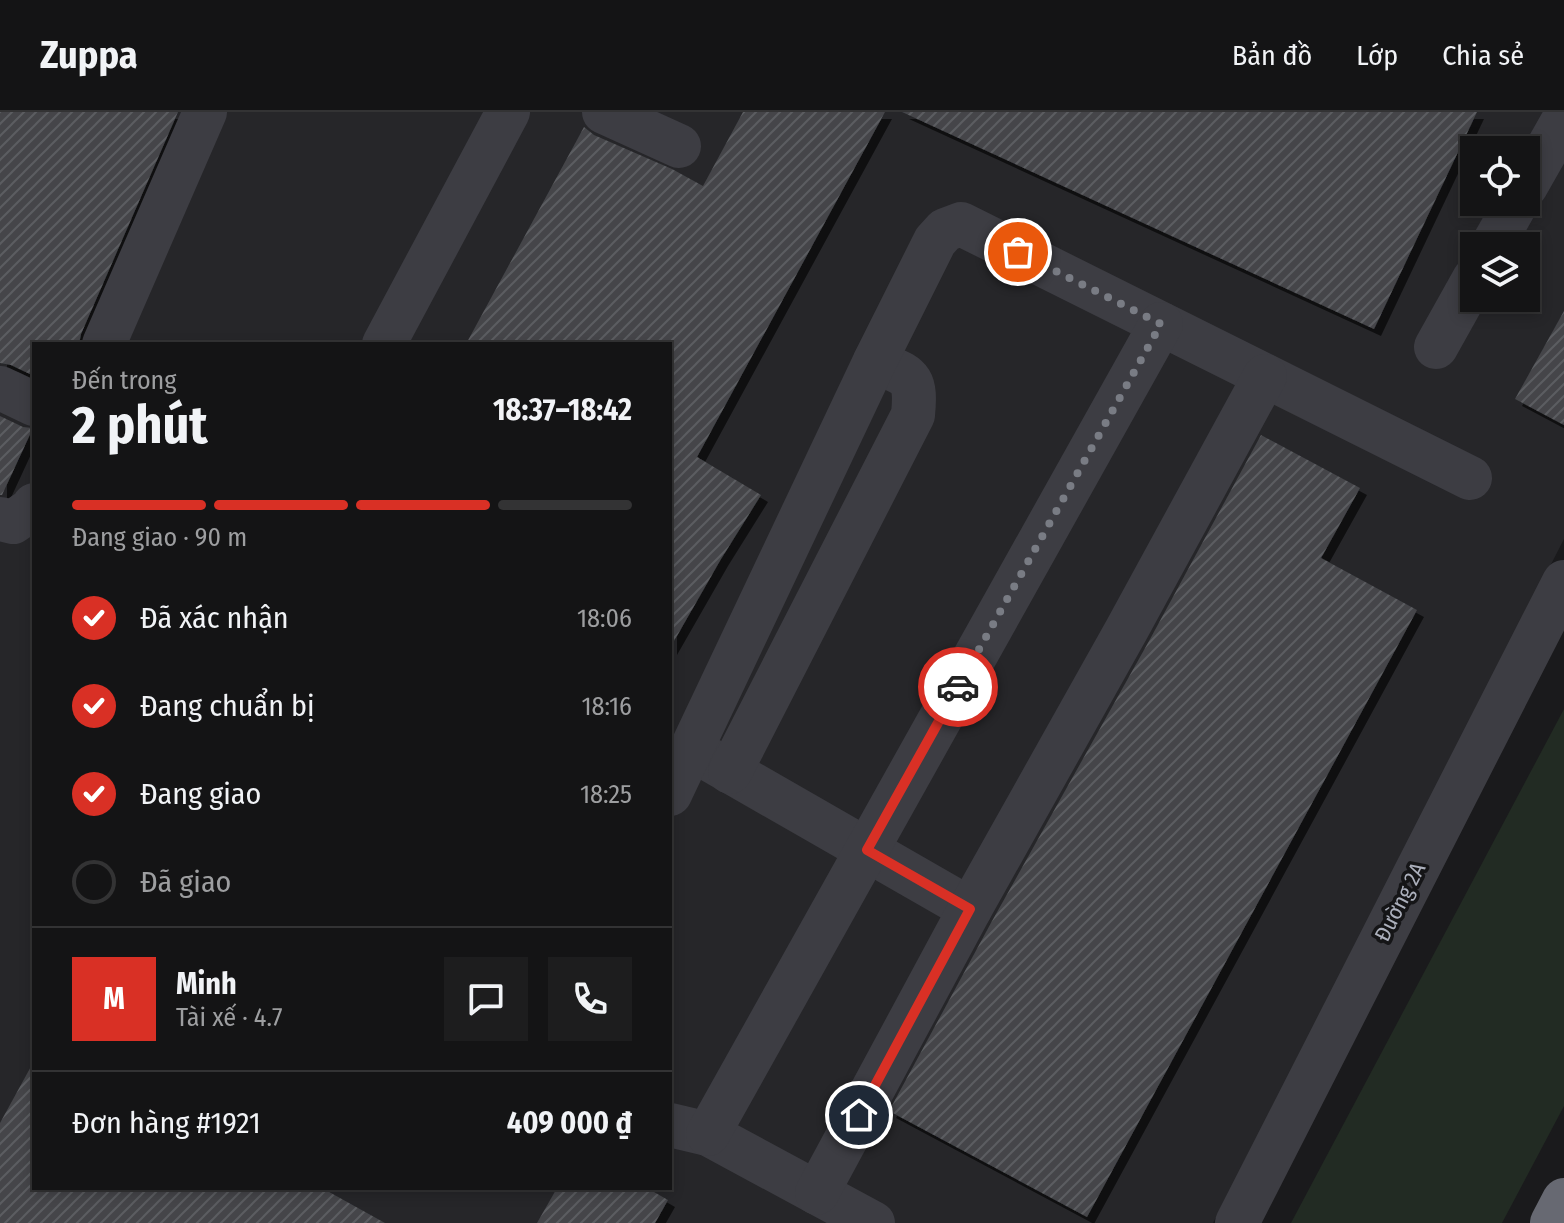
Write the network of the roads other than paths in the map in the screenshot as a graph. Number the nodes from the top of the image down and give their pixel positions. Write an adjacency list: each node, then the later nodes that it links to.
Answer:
1 (205, 112): 9 (street)
2 (508, 112): 10 (street)
3 (604, 112): 5 (street)
4 (1564, 119): 6 (street)
5 (679, 146)
6 (1540, 161)
7 (1460, 304): 11 (street)
8 (1161, 324): 12 (street); 13 (street); 23 (street)
9 (105, 342)
10 (385, 342)
11 (1436, 347)
12 (875, 361): 20 (street); 21 (street)
13 (1265, 376): 16 (street); 24 (street)
14 (0, 388): 15 (street)
15 (32, 403)
16 (1470, 478)
17 (32, 509): 18 (street)
18 (0, 519)
19 (1564, 582): 29 (street, Đường 2A)
20 (681, 743): 21 (street); 22 (street)
21 (730, 772): 23 (street)
22 (672, 785)
23 (867, 850): 24 (street); 25 (street)
24 (970, 909): 26 (street)
25 (689, 1129): 26 (street)
26 (817, 1193): 28 (street)
27 (1564, 1200): 30 (highway)
28 (873, 1223)
29 (1237, 1223)
30 (1552, 1223)

